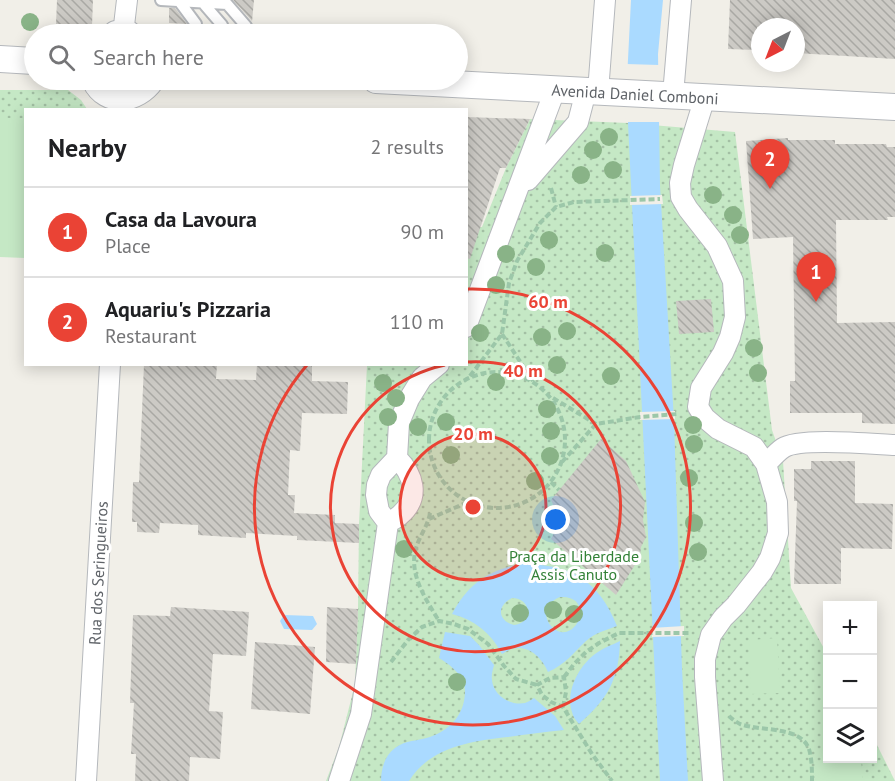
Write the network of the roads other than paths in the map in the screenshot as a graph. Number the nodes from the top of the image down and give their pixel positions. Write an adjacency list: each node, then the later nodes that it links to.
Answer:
1 (127, 0): 6 (street)
2 (161, 0): 5 (lane)
3 (605, 0): 16 (street)
4 (681, 0): 17 (street)
5 (198, 2): 7 (lane); 8 (lane); 9 (lane)
6 (123, 24)
7 (196, 24)
8 (221, 24)
9 (244, 24)
10 (0, 59): 11 (street)
11 (24, 60)
12 (468, 85): 15 (street, Avenida Daniel Comboni)
13 (103, 90): 19 (street)
14 (142, 90): 19 (street)
15 (555, 90): 16 (street, Avenida Daniel Comboni); 21 (street)
16 (592, 92): 17 (street, Avenida Daniel Comboni); 21 (street)
17 (666, 95): 18 (street, Avenida Daniel Comboni)
18 (705, 97): 20 (street, Avenida Daniel Comboni); 27 (street)
19 (124, 103)
20 (895, 107)
21 (519, 190): 22 (street)
22 (468, 322)
23 (110, 366): 29 (street, Rua dos Seringueiros)
24 (437, 366): 26 (street)
25 (895, 445): 27 (street)
26 (397, 458): 28 (street); 28 (street)
27 (766, 464): 31 (street)
28 (388, 523): 30 (street)
29 (86, 781)
30 (339, 781)
31 (713, 781)

